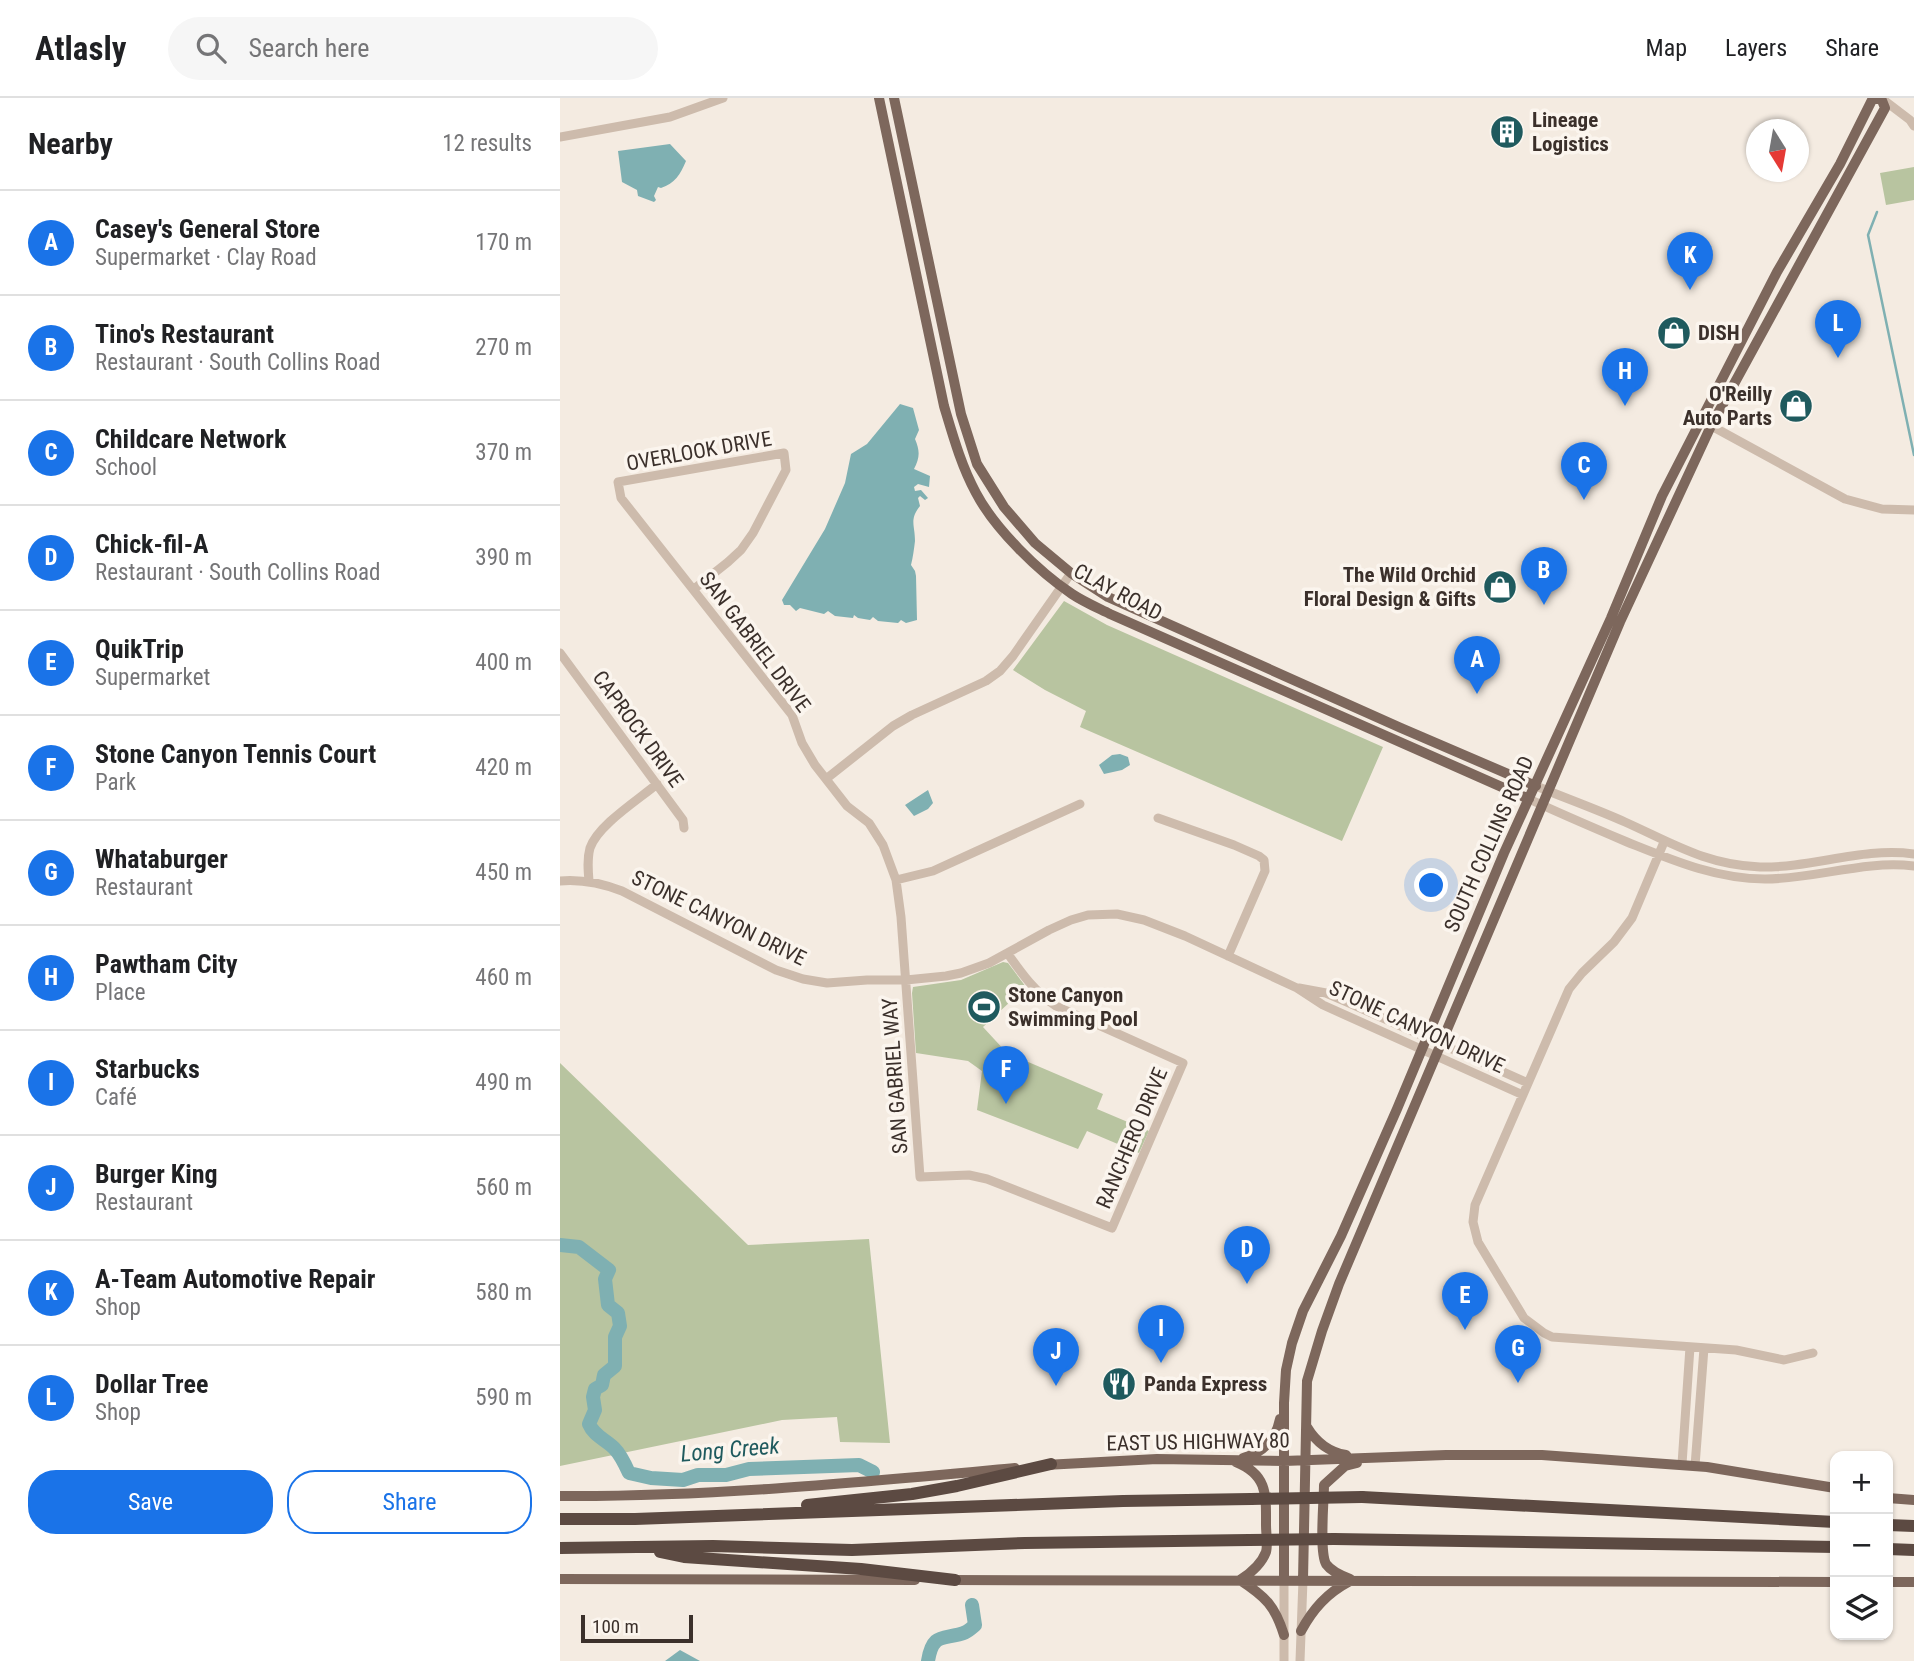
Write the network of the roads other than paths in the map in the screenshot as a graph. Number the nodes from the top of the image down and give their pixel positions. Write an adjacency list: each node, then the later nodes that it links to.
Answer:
1 (723, 98): 6 (street)
2 (880, 98): 13 (main road, CLAY ROAD)
3 (894, 98): 12 (main road, CLAY ROAD)
4 (1880, 98): 5 (street); 7 (main road, SOUTH COLLINS ROAD); 8 (main road, SOUTH COLLINS ROAD)
5 (1914, 126)
6 (560, 137)
7 (1842, 159): 8 (main road); 9 (main road, SOUTH COLLINS ROAD)
8 (1850, 169): 9 (main road, SOUTH COLLINS ROAD)
9 (1706, 423): 11 (street); 15 (main road, SOUTH COLLINS ROAD)
10 (618, 482): 14 (street, SAN GABRIEL DRIVE); 14 (street, OVERLOOK DRIVE)
11 (1914, 510)
12 (1071, 573): 13 (street); 19 (main road, CLAY ROAD)
13 (1062, 587): 17 (street); 21 (main road, CLAY ROAD)
14 (694, 589): 17 (street, SAN GABRIEL DRIVE)
15 (1610, 632): 19 (main road, SOUTH COLLINS ROAD); 20 (main road, SOUTH COLLINS ROAD)
16 (560, 653): 18 (street, CAPROCK DRIVE)
17 (826, 779): 32 (street, SAN GABRIEL DRIVE)
18 (657, 784): 25 (street, CAPROCK DRIVE); 34 (street)
19 (1536, 786): 20 (street); 21 (main road, SOUTH COLLINS ROAD)
20 (1549, 791): 23 (main road, SOUTH COLLINS ROAD); 26 (street)
21 (1529, 799): 23 (street); 41 (main road, SOUTH COLLINS ROAD)
22 (1080, 804): 32 (street)
23 (1543, 805): 27 (street); 42 (main road, SOUTH COLLINS ROAD)
24 (1158, 818): 36 (street)
25 (684, 828)
26 (1664, 842): 27 (street); 29 (street)
27 (1658, 854): 31 (street); 45 (street)
28 (1914, 854): 29 (street)
29 (1822, 860): 31 (street)
30 (1914, 866): 31 (street)
31 (1824, 872)
32 (896, 880): 37 (street, SAN GABRIEL DRIVE)
33 (560, 881): 34 (street, STONE CANYON DRIVE)
34 (589, 881): 37 (street, STONE CANYON DRIVE)
35 (1008, 954): 36 (street, STONE CANYON DRIVE); 37 (street, STONE CANYON DRIVE); 47 (street, RANCHERO DRIVE)
36 (1228, 956): 38 (street, STONE CANYON DRIVE)
37 (906, 980): 47 (street, SAN GABRIEL WAY)
38 (1297, 988): 39 (street, STONE CANYON DRIVE); 40 (street, STONE CANYON DRIVE)
39 (1366, 1010): 40 (street); 41 (street, STONE CANYON DRIVE)
40 (1361, 1022): 43 (street, STONE CANYON DRIVE)
41 (1427, 1037): 42 (street, STONE CANYON DRIVE); 43 (main road, SOUTH COLLINS ROAD)
42 (1441, 1043): 44 (main road, SOUTH COLLINS ROAD); 45 (street, STONE CANYON DRIVE)
43 (1422, 1049): 44 (street, STONE CANYON DRIVE); 48 (main road, SOUTH COLLINS ROAD)
44 (1436, 1056): 46 (street, STONE CANYON DRIVE); 49 (main road, SOUTH COLLINS ROAD)
45 (1528, 1083): 46 (street)
46 (1523, 1096): 50 (street)
47 (1112, 1228)
48 (1341, 1236): 49 (main road); 53 (main road, SOUTH COLLINS ROAD)
49 (1357, 1243): 54 (main road, SOUTH COLLINS ROAD)
50 (1690, 1347): 51 (street); 60 (street)
51 (1704, 1348): 52 (street); 61 (street)
52 (1814, 1353)
53 (1284, 1403): 56 (main road); 58 (main road, SOUTH COLLINS ROAD)
54 (1306, 1424): 55 (main road); 57 (main road, SOUTH COLLINS ROAD)
55 (1372, 1458): 57 (main road, EAST US HIGHWAY 80); 60 (main road, EAST US HIGHWAY 80); 81 (main road)
56 (1230, 1460): 58 (main road, EAST US HIGHWAY 80); 59 (main road, EAST US HIGHWAY 80); 78 (main road)
57 (1305, 1460): 58 (main road, EAST US HIGHWAY 80); 80 (main road, SOUTH COLLINS ROAD)
58 (1284, 1461): 79 (main road, SOUTH COLLINS ROAD)
59 (1051, 1464): 63 (main road, EAST US HIGHWAY 80); 67 (highway)
60 (1682, 1464): 61 (main road, EAST US HIGHWAY 80)
61 (1695, 1466): 62 (main road, EAST US HIGHWAY 80)
62 (1830, 1487)
63 (560, 1496)
64 (1893, 1498): 65 (main road)
65 (1914, 1500)
66 (560, 1519): 67 (highway)
67 (635, 1519): 68 (highway, bridge)
68 (1830, 1522)
69 (1893, 1525): 70 (highway)
70 (1914, 1526)
71 (636, 1547): 72 (highway, bridge); 73 (highway); 77 (highway)
72 (1830, 1547)
73 (560, 1548)
74 (1893, 1549): 75 (highway)
75 (1914, 1550)
76 (560, 1579): 77 (main road)
77 (955, 1580): 78 (main road)
78 (1240, 1580): 79 (main road); 86 (main road)
79 (1284, 1580): 80 (main road); 86 (street)
80 (1303, 1580): 81 (main road); 85 (street)
81 (1352, 1580): 82 (main road); 85 (main road)
82 (1830, 1582)
83 (1893, 1582): 84 (main road)
84 (1914, 1582)
85 (1301, 1631): 88 (street)
86 (1284, 1635): 87 (street)
87 (1284, 1661)
88 (1300, 1661)

